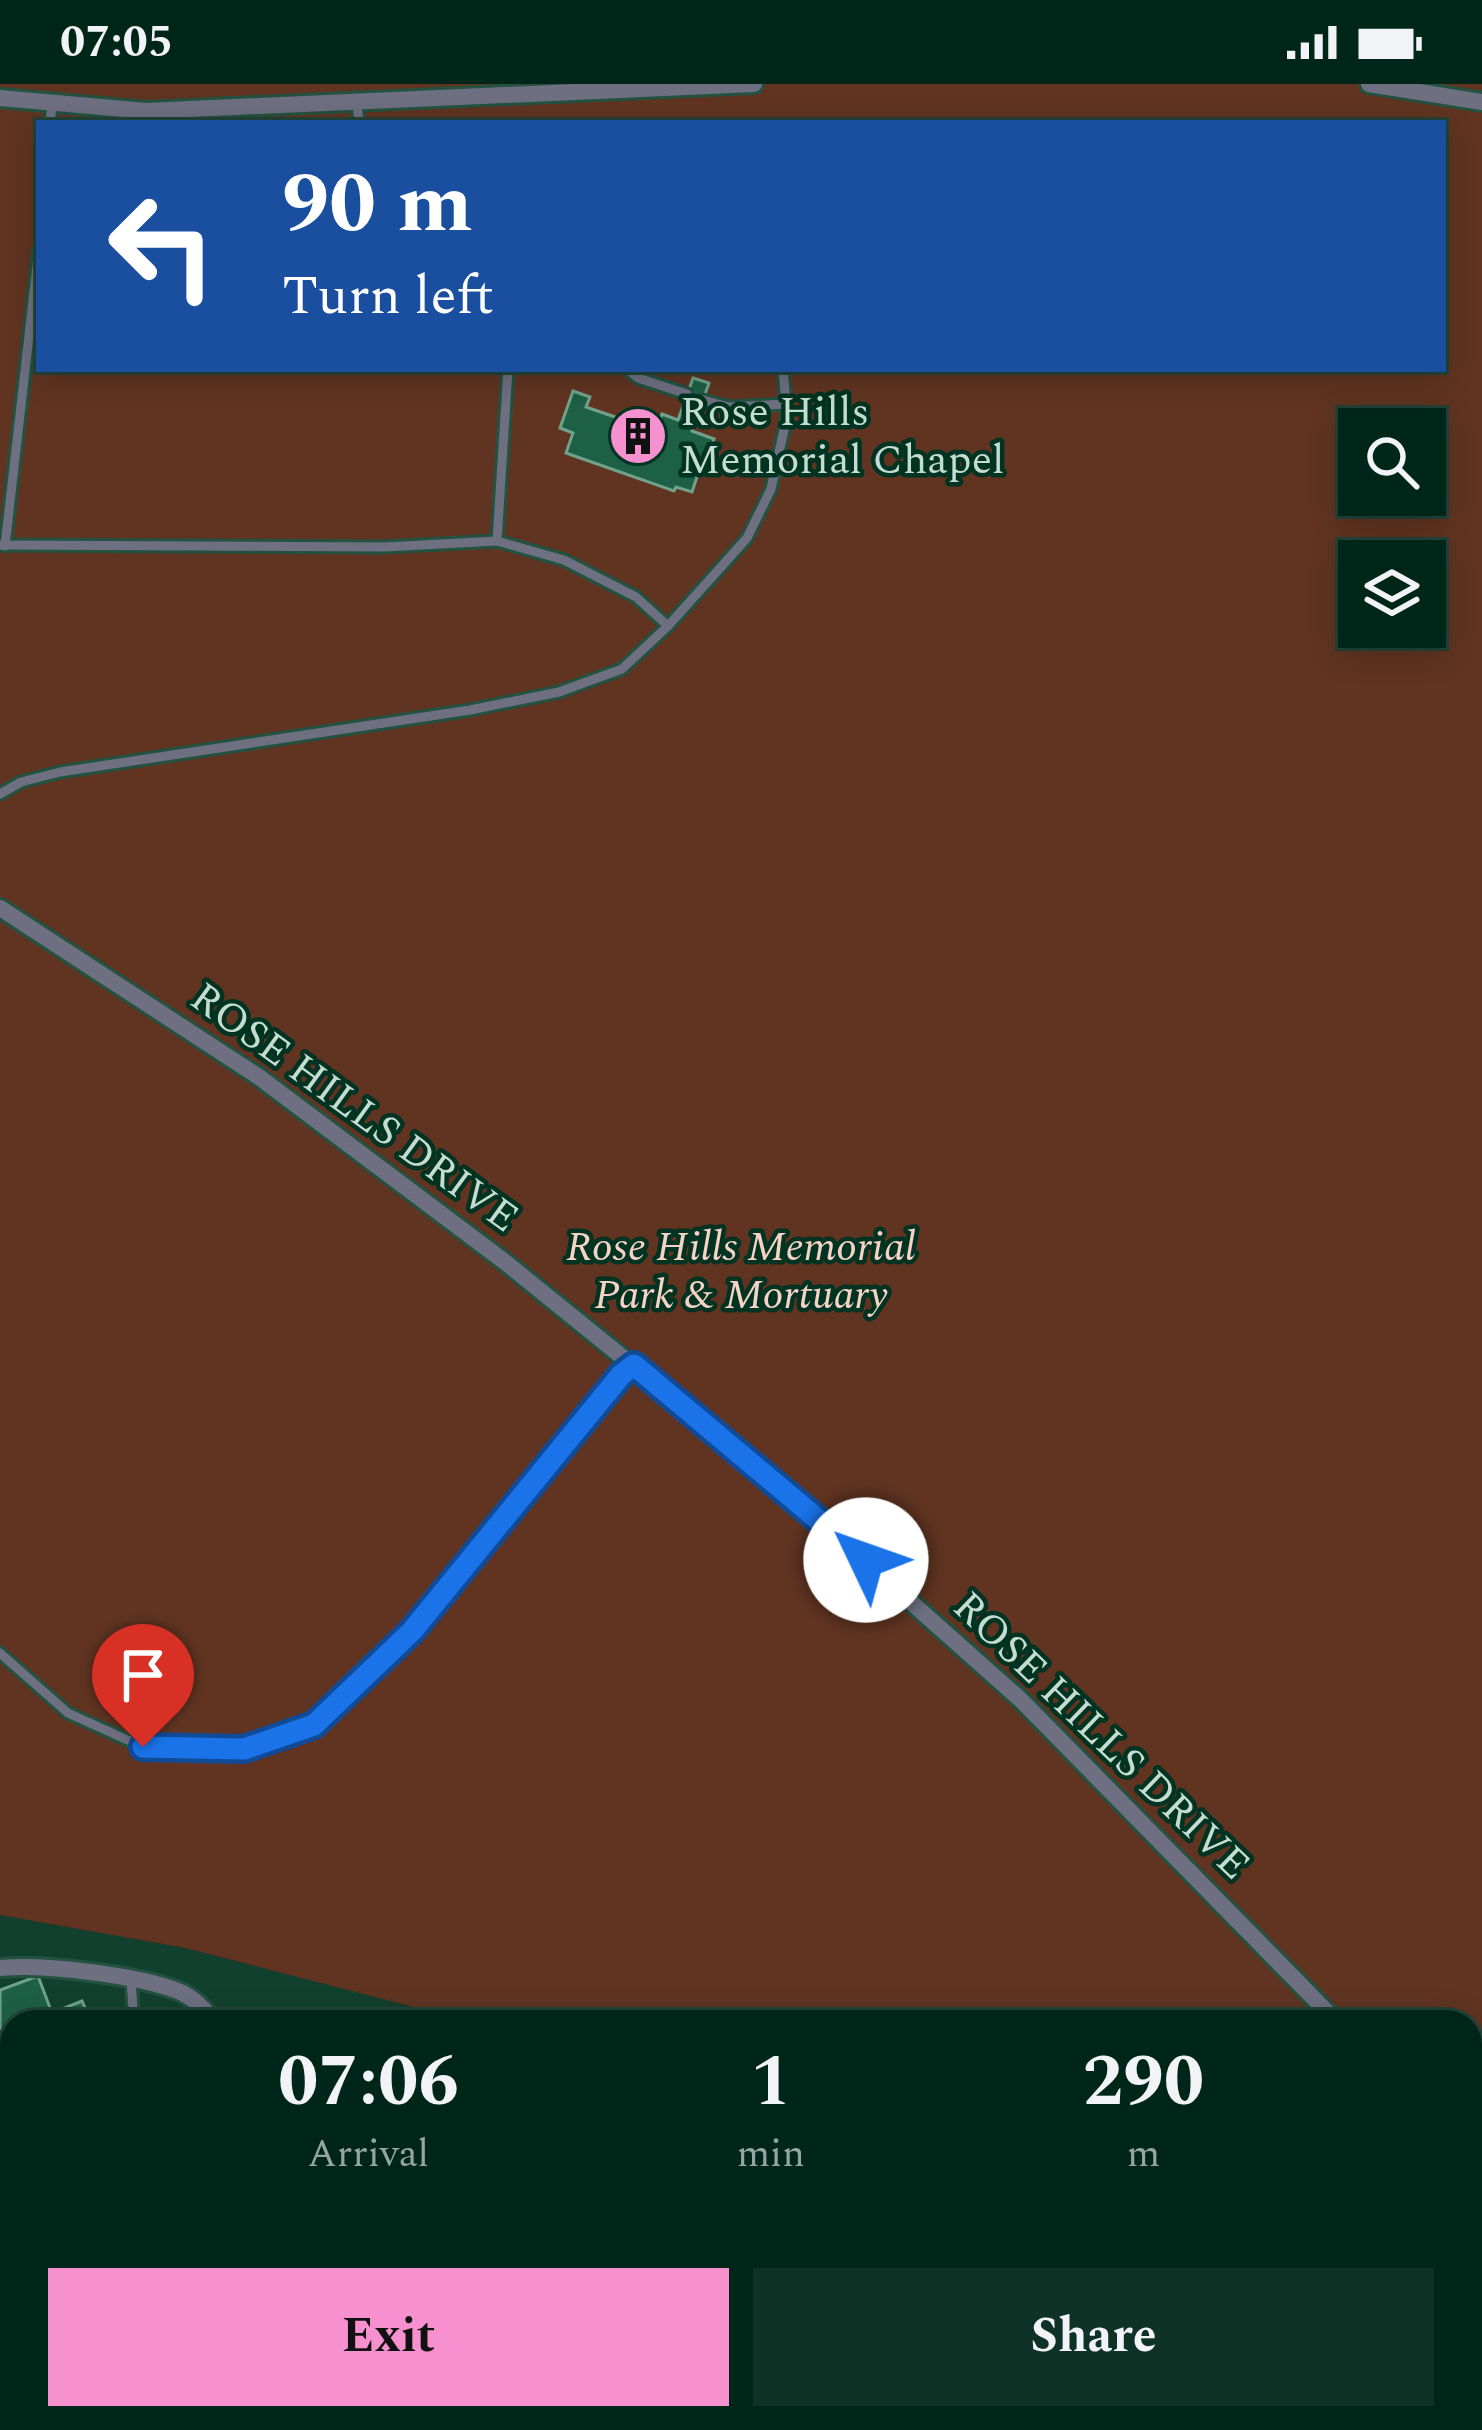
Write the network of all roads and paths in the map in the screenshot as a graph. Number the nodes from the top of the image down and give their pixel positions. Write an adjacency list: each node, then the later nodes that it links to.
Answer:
1 (754, 84): 5 (street)
2 (1369, 84): 4 (street)
3 (0, 98): 6 (street)
4 (1482, 102)
5 (358, 113): 6 (street)
6 (51, 114)
7 (36, 272): 15 (lane)
8 (508, 372): 14 (lane)
9 (631, 372): 11 (lane)
10 (782, 372): 13 (lane)
11 (687, 394)
12 (703, 400): 13 (lane)
13 (786, 404): 16 (lane)
14 (497, 541): 15 (lane); 16 (lane)
15 (2, 546)
16 (668, 626): 17 (lane)
17 (0, 794)
18 (0, 908): 19 (street, ROSE HILLS DRIVE)
19 (634, 1365): 20 (lane); 25 (street, ROSE HILLS DRIVE)
20 (0, 1653)
21 (0, 1967): 22 (street)
22 (131, 1981): 23 (lane); 24 (street)
23 (133, 2010)
24 (205, 2010)
25 (1325, 2010)

